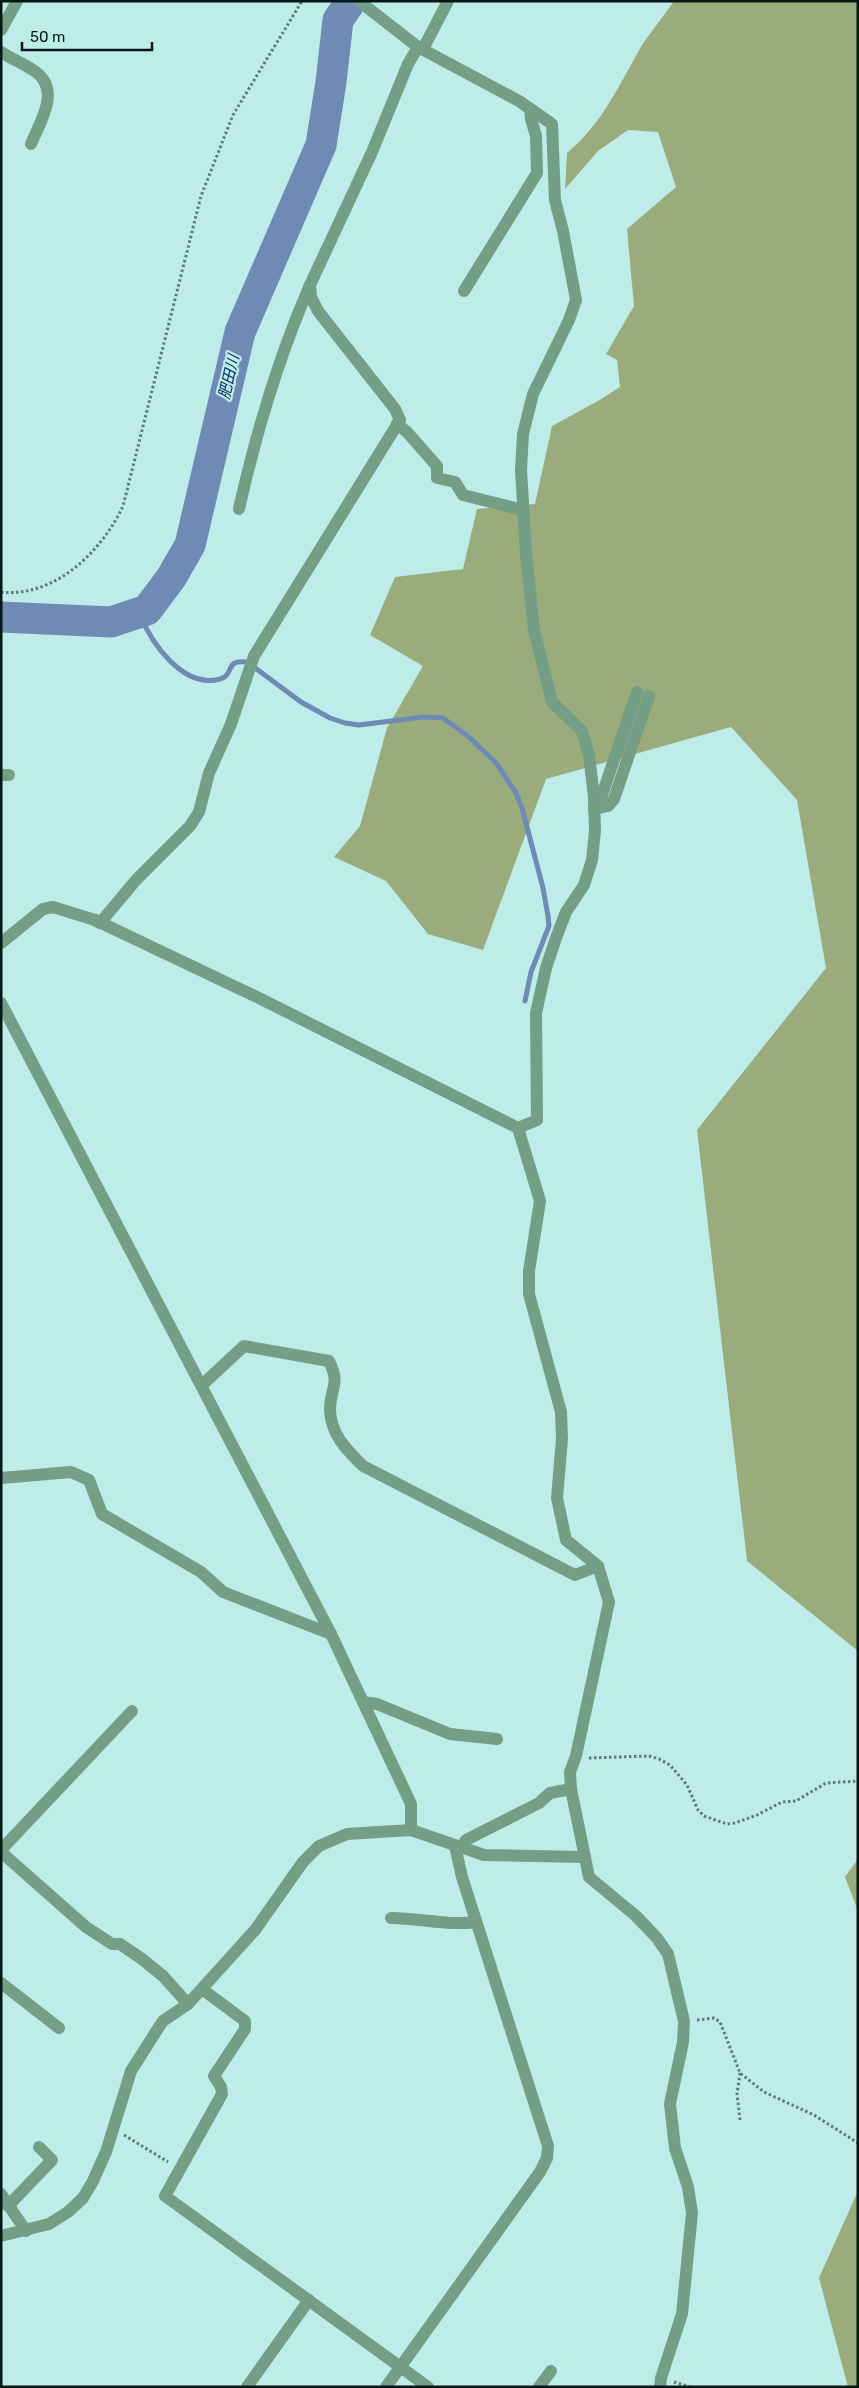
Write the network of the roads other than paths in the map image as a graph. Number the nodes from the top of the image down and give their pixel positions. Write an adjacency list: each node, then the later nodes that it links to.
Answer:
1 (17, 1): 4 (street)
2 (359, 1): 5 (street)
3 (448, 1): 5 (street)
4 (1, 30)
5 (421, 48): 7 (street); 9 (street)
6 (1, 52): 8 (street)
7 (530, 109): 10 (street); 13 (street)
8 (31, 144)
9 (310, 285): 11 (street); 12 (street)
10 (464, 292)
11 (398, 424): 13 (street); 16 (street)
12 (239, 509)
13 (523, 510): 15 (street)
14 (643, 694): 15 (street)
15 (594, 804): 19 (street)
16 (95, 920): 17 (street); 19 (street)
17 (1, 943)
18 (1, 1003): 20 (street)
19 (518, 1128): 22 (street)
20 (202, 1385): 22 (street); 23 (street)
21 (1, 1478): 23 (street)
22 (598, 1566): 27 (street)
23 (331, 1634): 24 (street)
24 (363, 1702): 26 (street); 28 (street)
25 (132, 1710): 30 (street)
26 (497, 1739)
27 (571, 1789): 29 (street); 31 (street)
28 (411, 1830): 29 (street); 35 (street)
29 (458, 1847): 31 (street); 33 (street)
30 (1, 1852): 36 (street)
31 (585, 1857): 49 (street)
32 (391, 1918): 33 (street)
33 (476, 1922): 43 (street)
34 (1, 1983): 37 (street)
35 (202, 1990): 36 (street); 42 (street)
36 (188, 2004): 40 (street)
37 (59, 2028)
38 (38, 2147): 39 (street)
39 (5, 2200): 40 (street)
40 (26, 2231): 41 (street)
41 (1, 2236)
42 (309, 2300): 43 (street); 45 (street)
43 (401, 2367): 46 (street); 47 (street)
44 (551, 2371): 48 (street)
45 (247, 2387)
46 (386, 2387)
47 (428, 2387)
48 (539, 2387)
49 (660, 2387)

